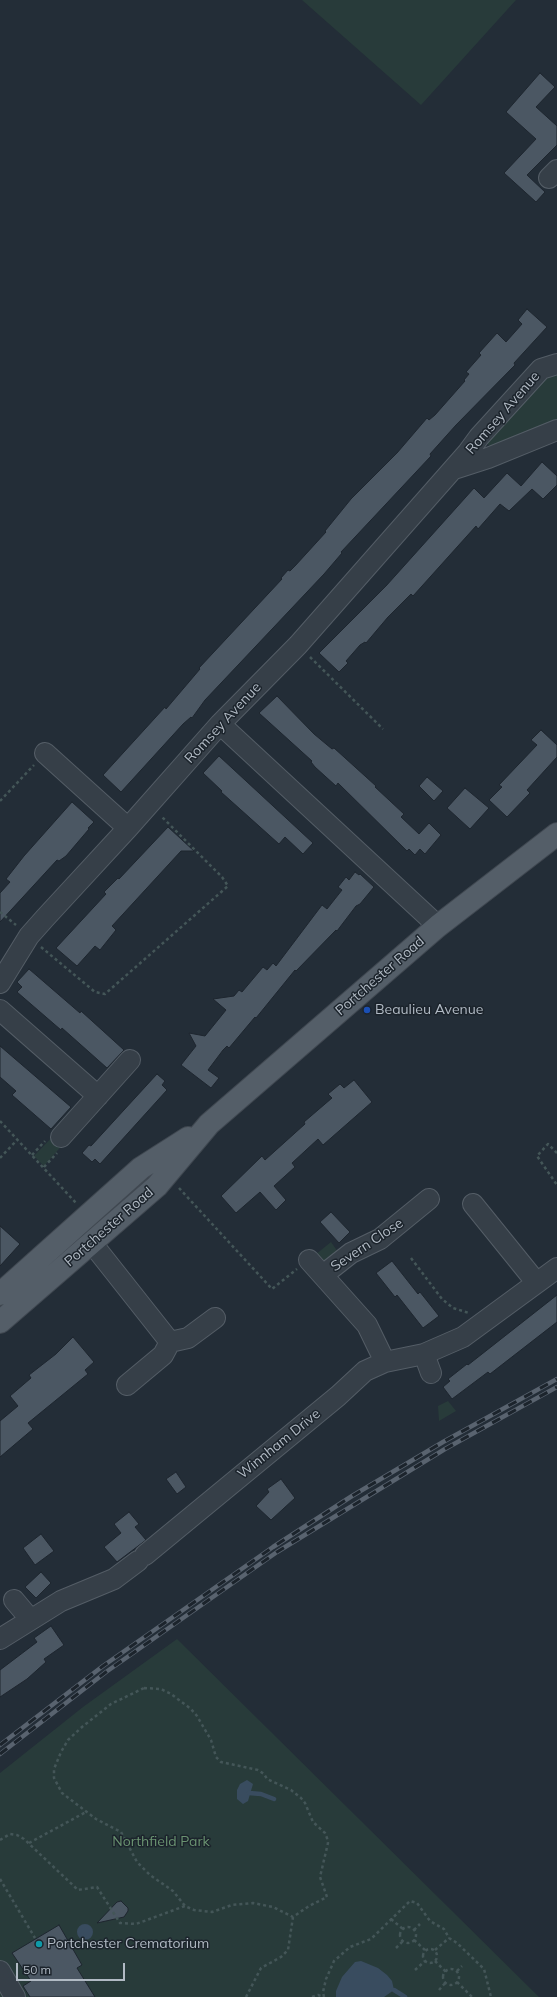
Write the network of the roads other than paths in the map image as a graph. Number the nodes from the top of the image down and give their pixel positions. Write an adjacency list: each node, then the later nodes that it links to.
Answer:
1 (557, 364): 3 (street, Romsey Avenue)
2 (557, 430): 3 (street, Romsey Avenue)
3 (454, 469): 4 (street, Romsey Avenue)
4 (220, 724): 6 (street, Romsey Avenue); 8 (street)
5 (45, 753): 6 (street)
6 (128, 828): 9 (street, Romsey Avenue)
7 (557, 834): 8 (main road, Portchester Road)
8 (438, 926): 13 (main road, Portchester Road)
9 (0, 983)
10 (0, 1010): 12 (street)
11 (130, 1060): 12 (street)
12 (98, 1096): 14 (street)
13 (210, 1124): 17 (main road, Portchester Road); 22 (main road, Portchester Road)
14 (61, 1137)
15 (429, 1199): 20 (street, Severn Close)
16 (474, 1204): 21 (street)
17 (91, 1242): 24 (main road, Portchester Road); 25 (street)
18 (309, 1260): 20 (street, Severn Close)
19 (557, 1268): 21 (street, Winnham Drive)
20 (323, 1275): 26 (street, Severn Close)
21 (536, 1282): 26 (street, Winnham Drive)
22 (0, 1294)
23 (215, 1318): 25 (street)
24 (0, 1322)
25 (170, 1342): 27 (street)
26 (385, 1362): 29 (street, Winnham Drive)
27 (127, 1386)
28 (14, 1600): 29 (street)
29 (30, 1619): 30 (street, Winnham Drive)
30 (0, 1639)
31 (0, 1972): 32 (street)
32 (15, 1997)

